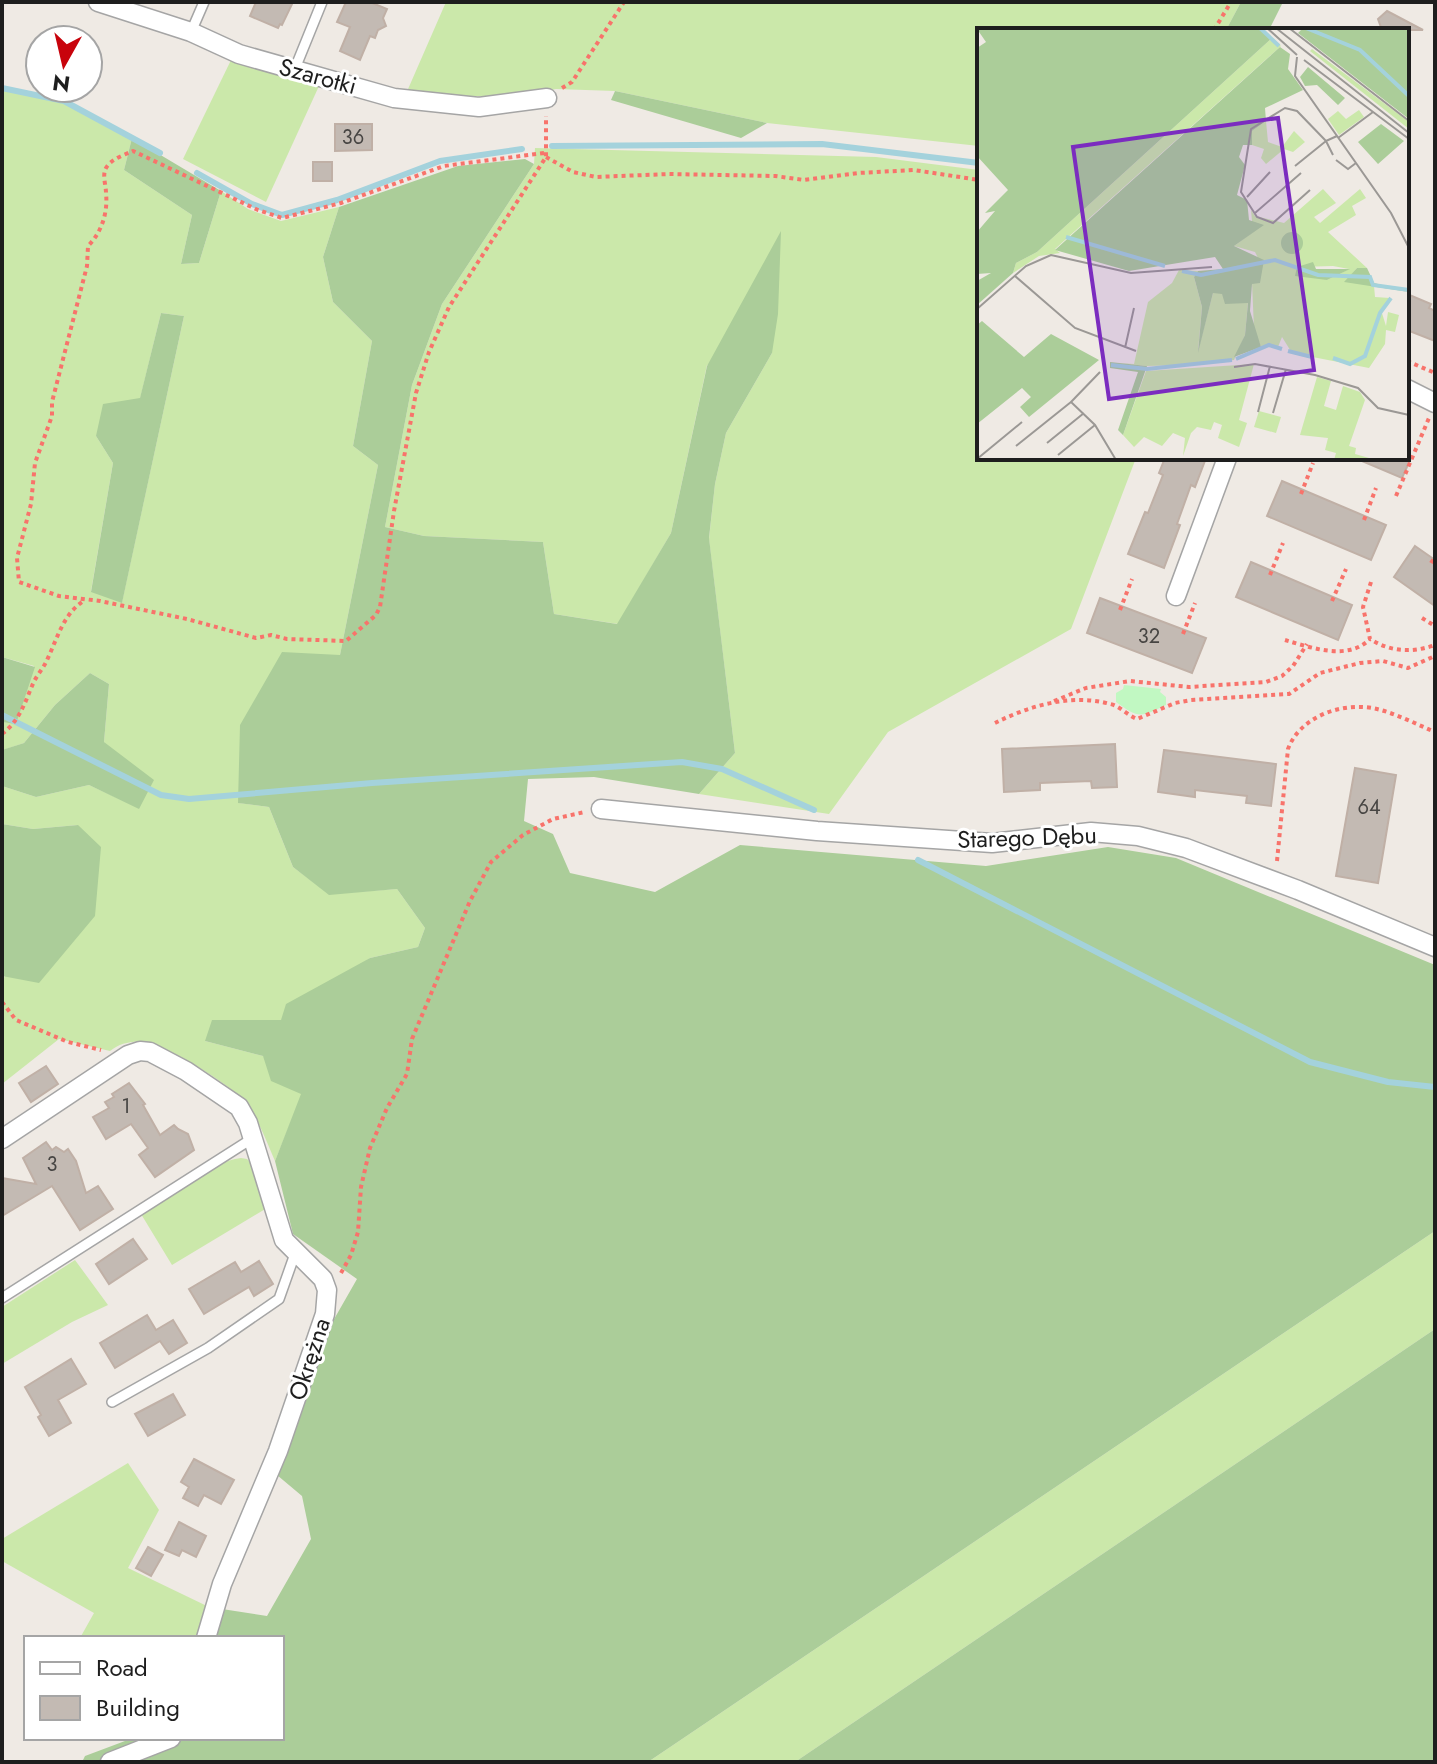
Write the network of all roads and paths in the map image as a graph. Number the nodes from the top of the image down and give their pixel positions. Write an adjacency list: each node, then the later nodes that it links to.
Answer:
1 (98, 2): 7 (street, Szarotki)
2 (204, 2): 7 (lane)
3 (322, 2): 8 (lane)
4 (624, 2): 9 (path)
5 (1231, 2): 6 (path)
6 (1215, 28)
7 (191, 32): 8 (street, Szarotki)
8 (294, 71): 9 (street, Szarotki)
9 (547, 98): 10 (path)
10 (545, 155): 11 (path); 30 (path); 30 (path)
11 (977, 180)
12 (1409, 362): 13 (path)
13 (1435, 373)
14 (1409, 390): 15 (street)
15 (1433, 407): 20 (path)
16 (1226, 460): 29 (street)
17 (1313, 463): 19 (path)
18 (1376, 488): 21 (path)
19 (1301, 494)
20 (1396, 496)
21 (1364, 520)
22 (1283, 543): 26 (path)
23 (1435, 557): 24 (path)
24 (1431, 563)
25 (1346, 569): 31 (path)
26 (1270, 575)
27 (1132, 579): 33 (path)
28 (1371, 582): 37 (path)
29 (1176, 596)
30 (85, 600): 45 (path)
31 (1332, 601)
32 (1195, 603): 36 (path)
33 (1120, 610)
34 (1422, 618): 35 (path)
35 (1435, 626)
36 (1183, 634)
37 (1370, 639): 39 (path); 40 (path)
38 (1285, 640): 39 (path)
39 (1307, 644): 42 (path)
40 (1435, 645)
41 (1435, 656): 42 (path)
42 (1052, 702): 43 (path)
43 (995, 723)
44 (1435, 732): 47 (path)
45 (2, 734)
46 (601, 809): 47 (street, Starego Dębu); 54 (path)
47 (1275, 882): 48 (street, Starego Dębu)
48 (1435, 947)
49 (2, 1002): 50 (path)
50 (115, 1063): 51 (street, Okrężna); 52 (street)
51 (253, 1138): 53 (street, Okrężna); 55 (lane)
52 (2, 1139)
53 (296, 1251): 54 (street, Okrężna); 56 (lane)
54 (327, 1290): 57 (street, Okrężna)
55 (2, 1298)
56 (112, 1402)
57 (207, 1636)
58 (166, 1740): 59 (street)
59 (110, 1762)

